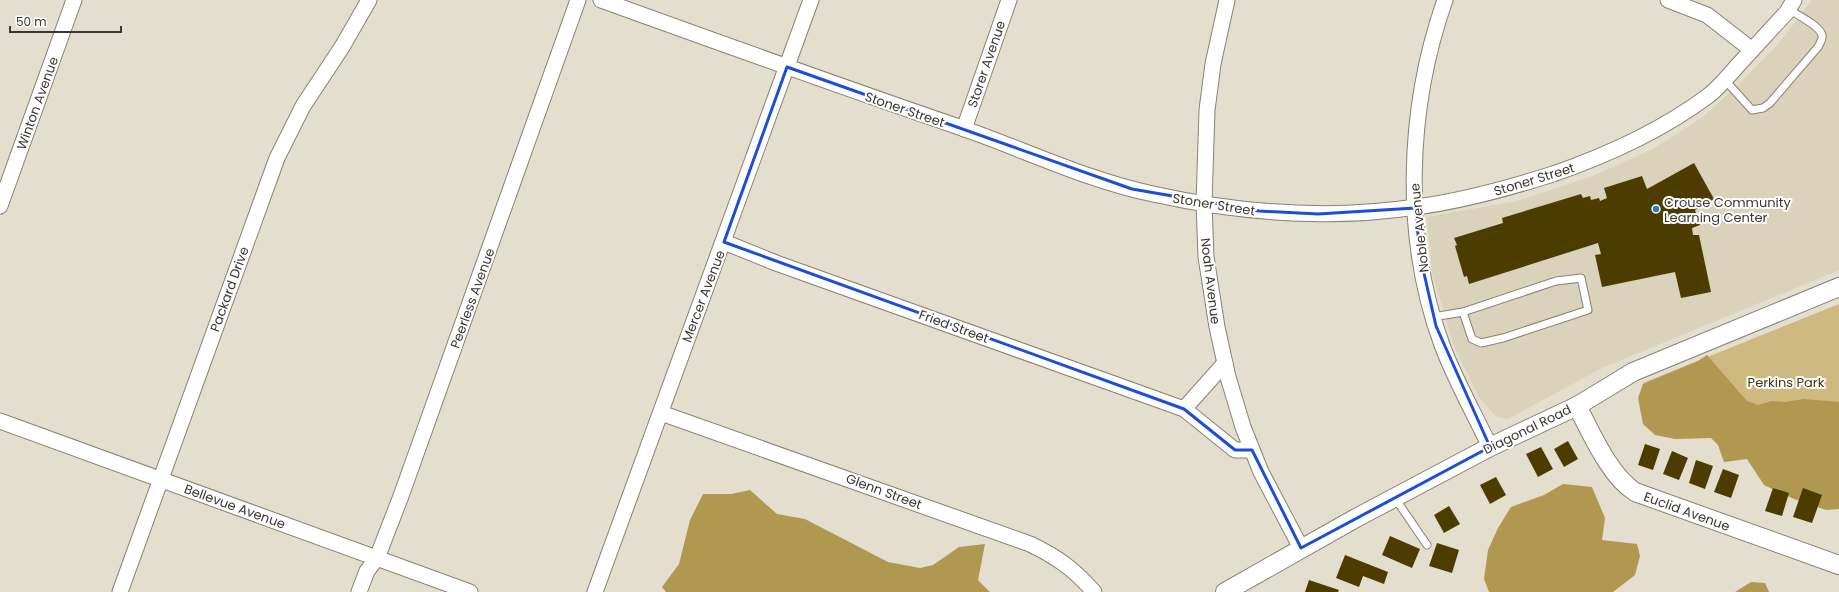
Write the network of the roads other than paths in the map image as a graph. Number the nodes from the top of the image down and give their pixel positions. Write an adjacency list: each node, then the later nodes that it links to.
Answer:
1 (74, 0): 16 (street, Winton Avenue)
2 (369, 0): 29 (street, Packard Drive)
3 (578, 0): 33 (street, Peerless Avenue)
4 (601, 0): 12 (street, Stoner Street)
5 (811, 0): 12 (street, Mercer Avenue)
6 (1009, 0): 14 (street, Storer Avenue)
7 (1227, 0): 15 (street, Noah Avenue)
8 (1445, 0): 17 (street, Noble Avenue)
9 (1668, 0): 11 (street)
10 (1791, 4): 11 (street, Stoner Street); 13 (lane)
11 (1752, 50): 13 (street, Stoner Street)
12 (787, 67): 14 (street, Stoner Street); 18 (street, Mercer Avenue)
13 (1725, 80): 17 (street, Stoner Street)
14 (964, 129): 15 (street, Stoner Street)
15 (1204, 203): 17 (street, Stoner Street); 22 (street, Noah Avenue)
16 (0, 206)
17 (1415, 208): 21 (street, Noble Avenue)
18 (724, 242): 24 (street, Fried Street); 25 (street, Mercer Avenue)
19 (1839, 287): 23 (street, Diagonal Road)
20 (1462, 312): 20 (lane); 21 (lane)
21 (1433, 317): 27 (street, Noble Avenue)
22 (1225, 363): 24 (street); 28 (street, Noah Avenue)
23 (1577, 406): 27 (street, Diagonal Road); 34 (street, Euclid Avenue)
24 (1184, 409): 28 (street, Fried Street)
25 (661, 413): 38 (street, Mercer Avenue); 39 (street, Glenn Street)
26 (0, 421): 29 (street, Bellevue Avenue)
27 (1490, 447): 30 (street, Diagonal Road)
28 (1252, 450): 32 (street, Noah Avenue)
29 (161, 479): 33 (street, Bellevue Avenue); 35 (street, Packard Drive)
30 (1394, 498): 31 (lane); 32 (street, Diagonal Road)
31 (1427, 545)
32 (1301, 548): 40 (street, Diagonal Road)
33 (377, 558): 36 (street, Peerless Avenue); 37 (street, Bellevue Avenue)
34 (1839, 565)
35 (120, 592)
36 (359, 592)
37 (470, 592)
38 (595, 592)
39 (1094, 592)
40 (1227, 592)

